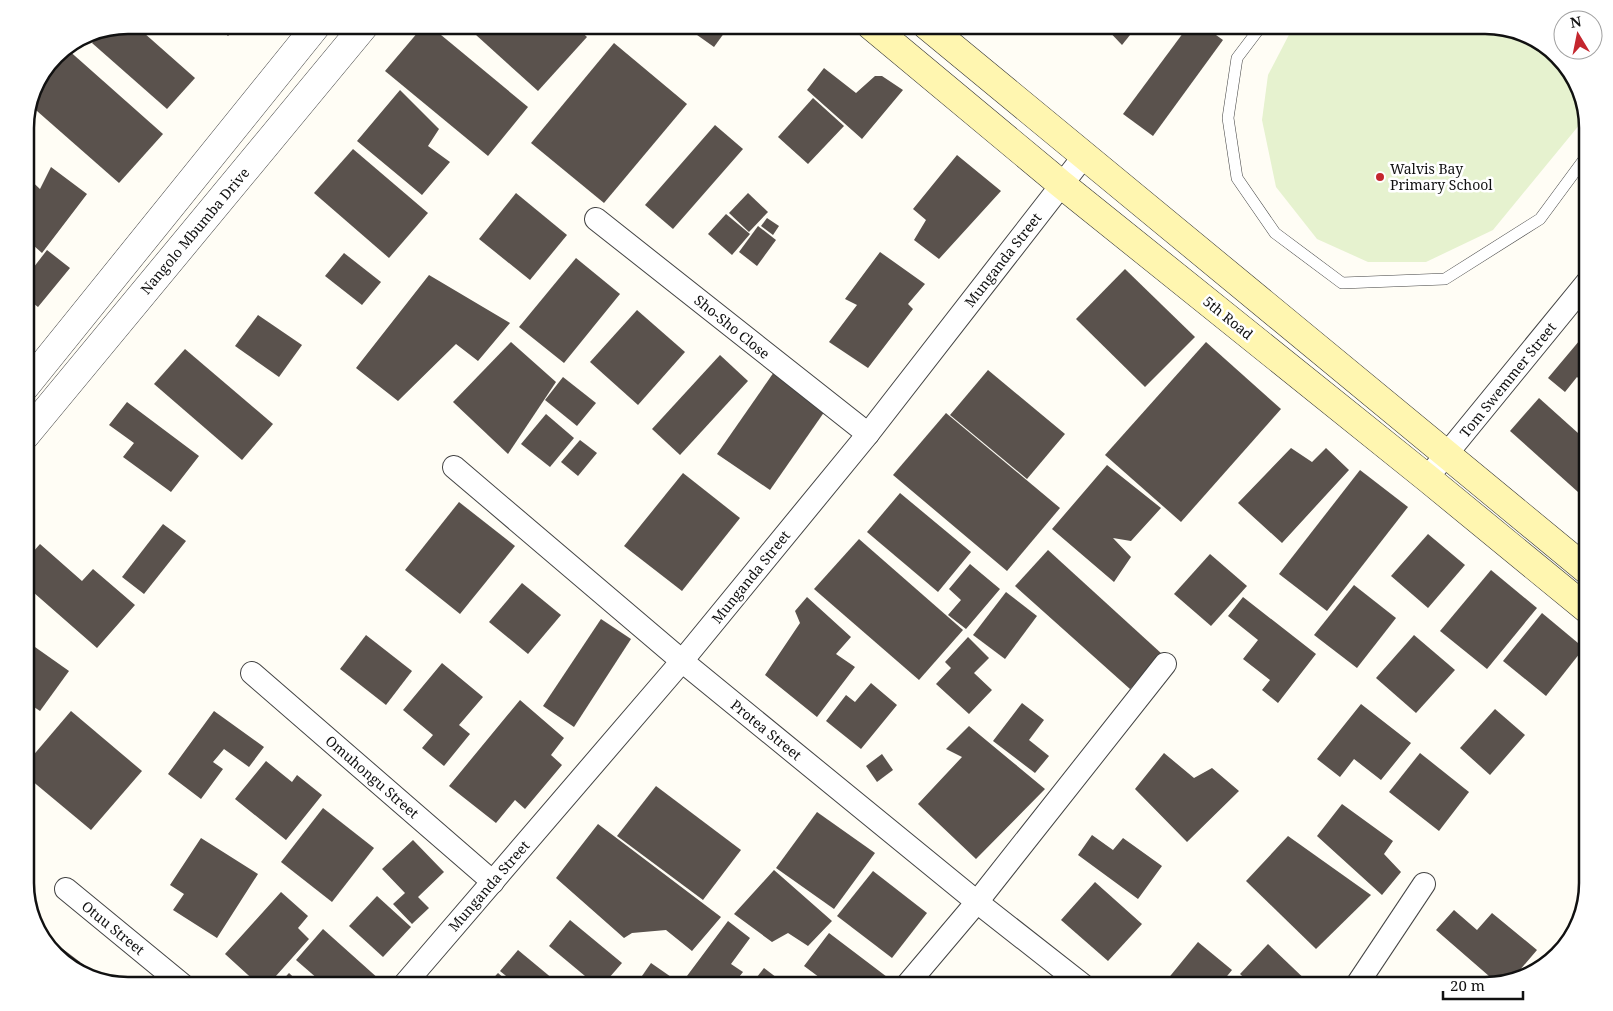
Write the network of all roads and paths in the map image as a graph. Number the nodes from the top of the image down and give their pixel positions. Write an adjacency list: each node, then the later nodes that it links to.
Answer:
1 (311, 34): 11 (street)
2 (357, 34): 12 (street, Nangolo Mbumba Drive)
3 (881, 34): 8 (main road, 5th Road)
4 (937, 34): 6 (main road)
5 (1255, 34): 7 (lane)
6 (1084, 156): 8 (street, Munganda Street); 14 (main road)
7 (1579, 166)
8 (1062, 184): 13 (street, Munganda Street); 16 (main road, 5th Road)
9 (596, 219): 13 (street, Sho-Sho Close)
10 (1579, 292): 14 (street, Tom Swemmer Street)
11 (34, 376)
12 (34, 421)
13 (868, 434): 19 (street, Munganda Street)
14 (1446, 455): 16 (street, Tom Swemmer Street); 17 (main road)
15 (454, 467): 19 (street, Protea Street)
16 (1428, 478): 18 (main road, 5th Road)
17 (1579, 564)
18 (1579, 603)
19 (682, 661): 22 (street, Munganda Street); 25 (street, Protea Street)
20 (1165, 664): 25 (street)
21 (252, 673): 22 (street, Omuhongu Street)
22 (493, 882): 27 (street, Munganda Street)
23 (1424, 884): 30 (street)
24 (66, 889): 26 (street, Otuu Street)
25 (977, 902): 28 (street); 29 (street, Protea Street)
26 (173, 977)
27 (411, 977)
28 (914, 977)
29 (1073, 977)
30 (1362, 977)

